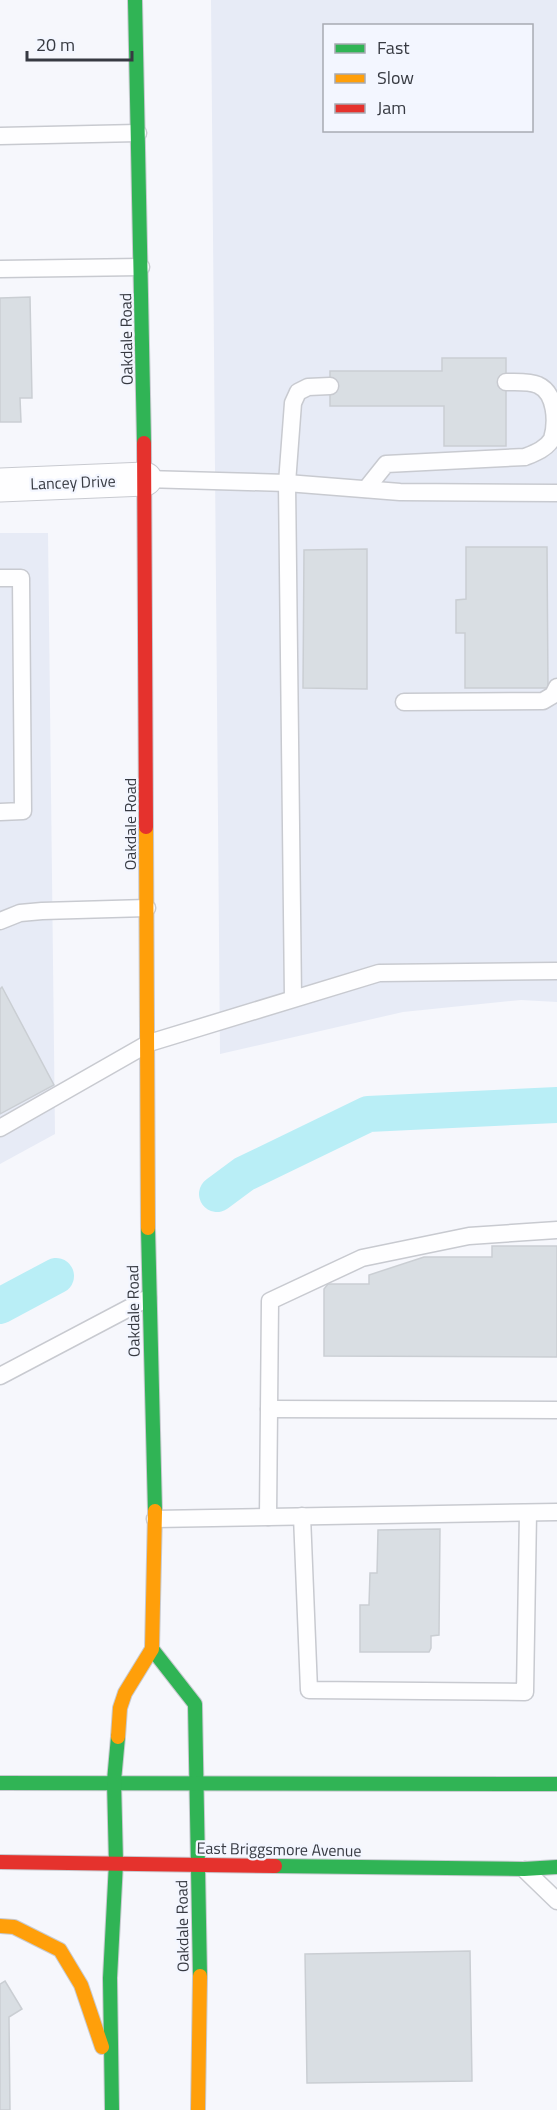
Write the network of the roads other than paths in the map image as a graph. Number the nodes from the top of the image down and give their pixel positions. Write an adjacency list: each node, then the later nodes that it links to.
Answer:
1 (135, 0): 2 (main road, Oakdale Road)
2 (138, 133): 3 (lane); 4 (main road, Oakdale Road)
3 (0, 136)
4 (141, 267): 5 (lane); 8 (main road, Oakdale Road)
5 (0, 269)
6 (506, 382): 11 (lane)
7 (330, 386): 9 (lane)
8 (145, 479): 9 (lane); 10 (street, Lancey Drive); 17 (main road, Oakdale Road)
9 (287, 483): 11 (lane); 20 (lane)
10 (0, 485)
11 (366, 489): 12 (lane)
12 (557, 493)
13 (0, 578): 16 (lane)
14 (557, 687): 15 (lane)
15 (404, 702)
16 (0, 812)
17 (147, 908): 18 (lane); 21 (main road, Oakdale Road)
18 (0, 921)
19 (557, 971): 20 (lane)
20 (293, 998): 21 (lane)
21 (148, 1042): 22 (lane); 24 (main road, Oakdale Road)
22 (0, 1128)
23 (557, 1230): 26 (lane)
24 (148, 1298): 25 (lane); 32 (main road, Oakdale Road)
25 (0, 1376)
26 (269, 1409): 27 (lane); 31 (lane)
27 (557, 1410)
28 (557, 1512): 29 (lane)
29 (528, 1513): 30 (lane); 30 (lane)
30 (302, 1516): 31 (lane)
31 (268, 1517): 32 (lane)
32 (155, 1519): 33 (main road, Oakdale Road)
33 (152, 1649): 34 (main road); 36 (main road, Oakdale Road)
34 (114, 1781): 35 (main road); 36 (main road); 39 (main road)
35 (0, 1783)
36 (195, 1783): 37 (main road); 40 (main road, Oakdale Road)
37 (557, 1784)
38 (0, 1862): 39 (main road, East Briggsmore Avenue)
39 (116, 1863): 40 (main road, East Briggsmore Avenue); 45 (main road)
40 (197, 1864): 42 (main road, East Briggsmore Avenue); 47 (main road, Oakdale Road)
41 (557, 1867): 42 (main road, East Briggsmore Avenue)
42 (524, 1869): 43 (lane)
43 (557, 1901)
44 (0, 1926): 45 (main road)
45 (112, 2074): 46 (main road)
46 (112, 2110)
47 (198, 2110)

